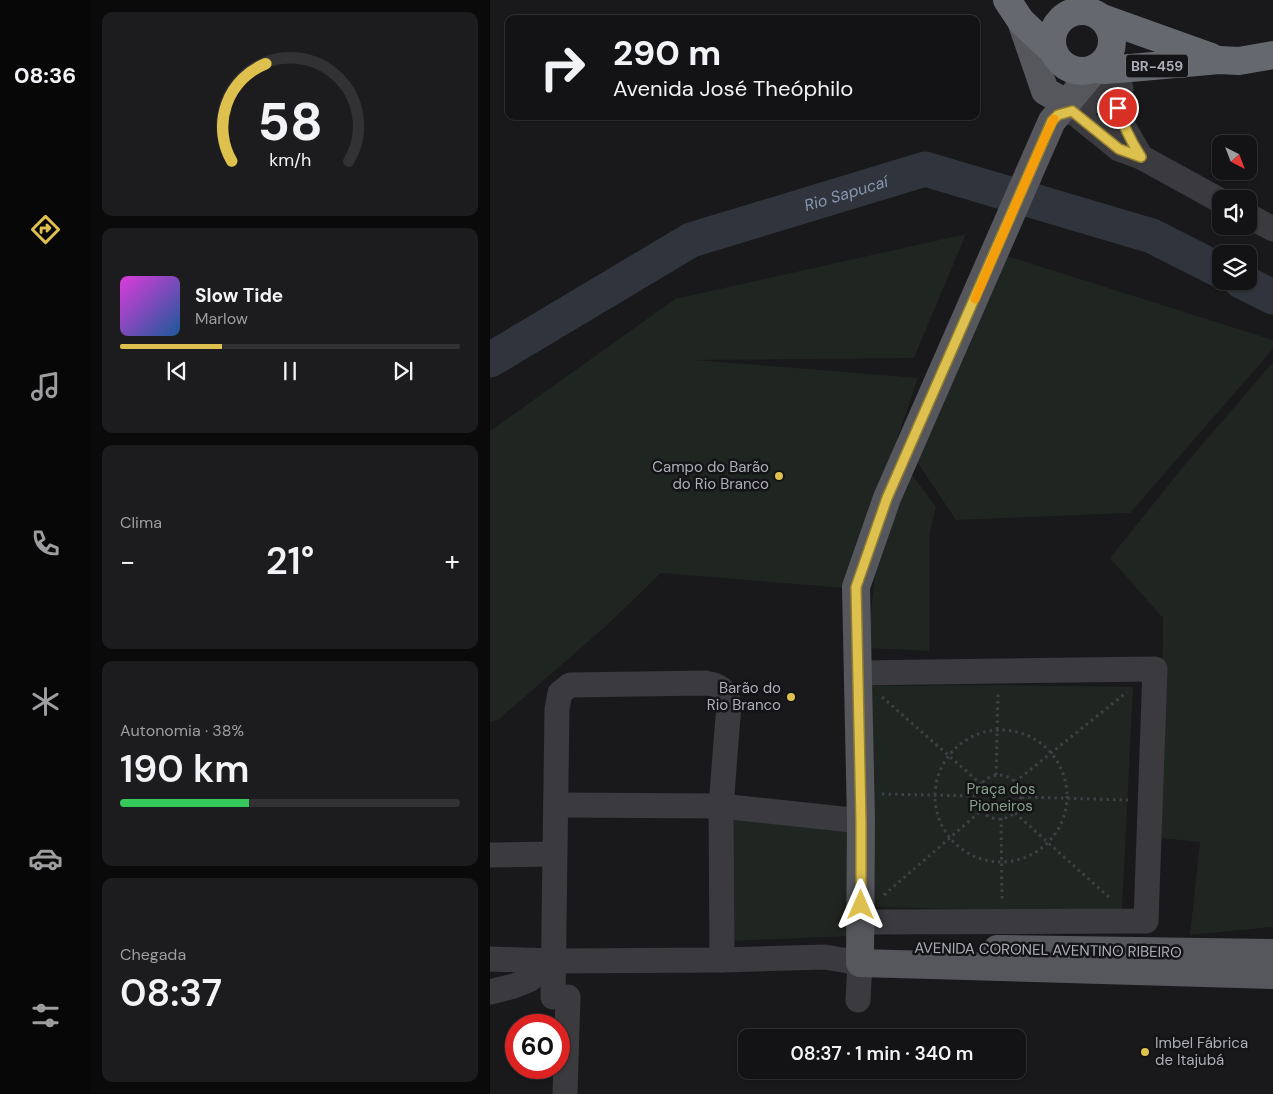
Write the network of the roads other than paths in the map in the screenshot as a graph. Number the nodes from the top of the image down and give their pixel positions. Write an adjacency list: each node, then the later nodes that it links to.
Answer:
1 (1084, 10): 3 (highway); 5 (highway, BR-459); 6 (highway)
2 (1014, 11): 3 (highway); 7 (main road)
3 (1055, 53): 6 (highway); 7 (main road)
4 (1273, 55): 5 (highway, BR-459)
5 (1219, 60): 6 (highway, BR-459)
6 (1111, 80): 7 (main road); 8 (street)
7 (1056, 113): 8 (street); 12 (main road)
8 (1141, 157): 9 (street)
9 (1212, 196)
10 (1257, 220): 11 (street)
11 (1273, 229)
12 (858, 673): 15 (main road); 18 (street)
13 (556, 805): 14 (street); 14 (street); 16 (street)
14 (721, 806): 15 (street); 23 (street)
15 (861, 821): 19 (main road)
16 (554, 854): 17 (street); 24 (street)
17 (490, 855)
18 (1146, 921): 19 (street); 20 (street)
19 (860, 944): 20 (main road, AVENIDA CORONEL AVENTINO RIBEIRO); 23 (street, AVENIDA CORONEL AVENTINO RIBEIRO); 25 (main road, AVENIDA CORONEL AVENTINO RIBEIRO); 27 (street)
20 (1144, 950): 21 (main road, AVENIDA CORONEL AVENTINO RIBEIRO)
21 (1273, 953)
22 (490, 959): 24 (street, AVENIDA CORONEL AVENTINO RIBEIRO)
23 (722, 960): 24 (street, AVENIDA CORONEL AVENTINO RIBEIRO)
24 (554, 961): 26 (street); 28 (street)
25 (1273, 975)
26 (490, 992)
27 (858, 1000)
28 (565, 1094)

